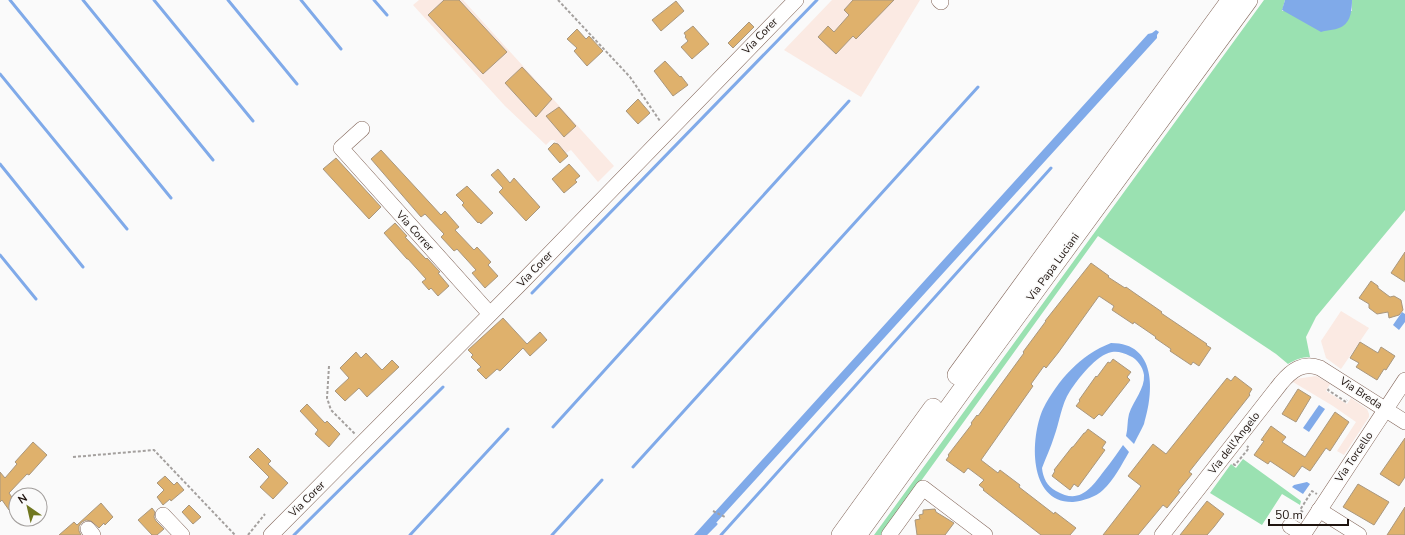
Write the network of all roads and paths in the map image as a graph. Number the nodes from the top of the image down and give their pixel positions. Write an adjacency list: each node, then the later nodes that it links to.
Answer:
1 (558, 0): 6 (path)
2 (796, 0): 6 (street, Via Corer)
3 (1231, 0): 25 (main road, Via Papa Luciani)
4 (1248, 0): 26 (main road, Via Papa Luciani)
5 (362, 129): 7 (street, Via Correr)
6 (667, 132): 7 (street, Via Corer)
7 (490, 314): 13 (street, Via Corer)
8 (329, 366): 13 (path)
9 (1315, 366): 11 (street, Via Breda); 29 (street, Via dell'Angelo)
10 (1405, 380): 11 (street, Via Torcello)
11 (1386, 409): 12 (street, Via Breda); 15 (street, Via Torcello)
12 (1405, 422)
13 (364, 442): 24 (street, Via Corer)
14 (73, 457): 22 (path)
15 (1319, 510): 30 (street, Via Torcello); 31 (street)
16 (713, 511): 19 (path)
17 (265, 514): 23 (path)
18 (163, 515): 21 (street)
19 (726, 517)
20 (1290, 526): 30 (street)
21 (182, 535)
22 (234, 535)
23 (248, 535)
24 (271, 535)
25 (841, 535)
26 (857, 535)
27 (889, 535): 28 (street)
28 (985, 535)
29 (1162, 535)
30 (1303, 535)
31 (1359, 535)

